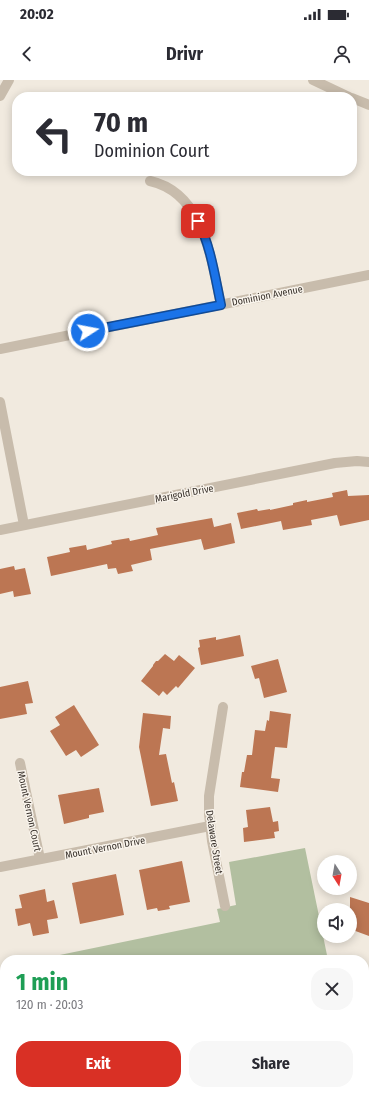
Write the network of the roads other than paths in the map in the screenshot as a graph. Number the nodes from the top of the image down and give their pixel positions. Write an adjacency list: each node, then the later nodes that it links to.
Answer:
1 (9, 80): 4 (street)
2 (313, 80): 3 (street)
3 (338, 92)
4 (0, 96)
5 (357, 100): 6 (street)
6 (369, 105)
7 (150, 180): 9 (street)
8 (369, 275): 9 (street, Dominion Avenue)
9 (221, 305): 10 (street, Dominion Avenue)
10 (0, 349)
11 (0, 402): 13 (street)
12 (369, 462): 13 (street, Marigold Drive)
13 (24, 525): 14 (street, Marigold Drive)
14 (0, 530)
15 (223, 707): 17 (street, Delaware Street)
16 (20, 763): 18 (street, Mount Vernon Court)
17 (210, 826): 18 (street, Mount Vernon Drive); 20 (street, Delaware Street)
18 (40, 859): 19 (street, Mount Vernon Drive)
19 (0, 867)
20 (225, 906)

